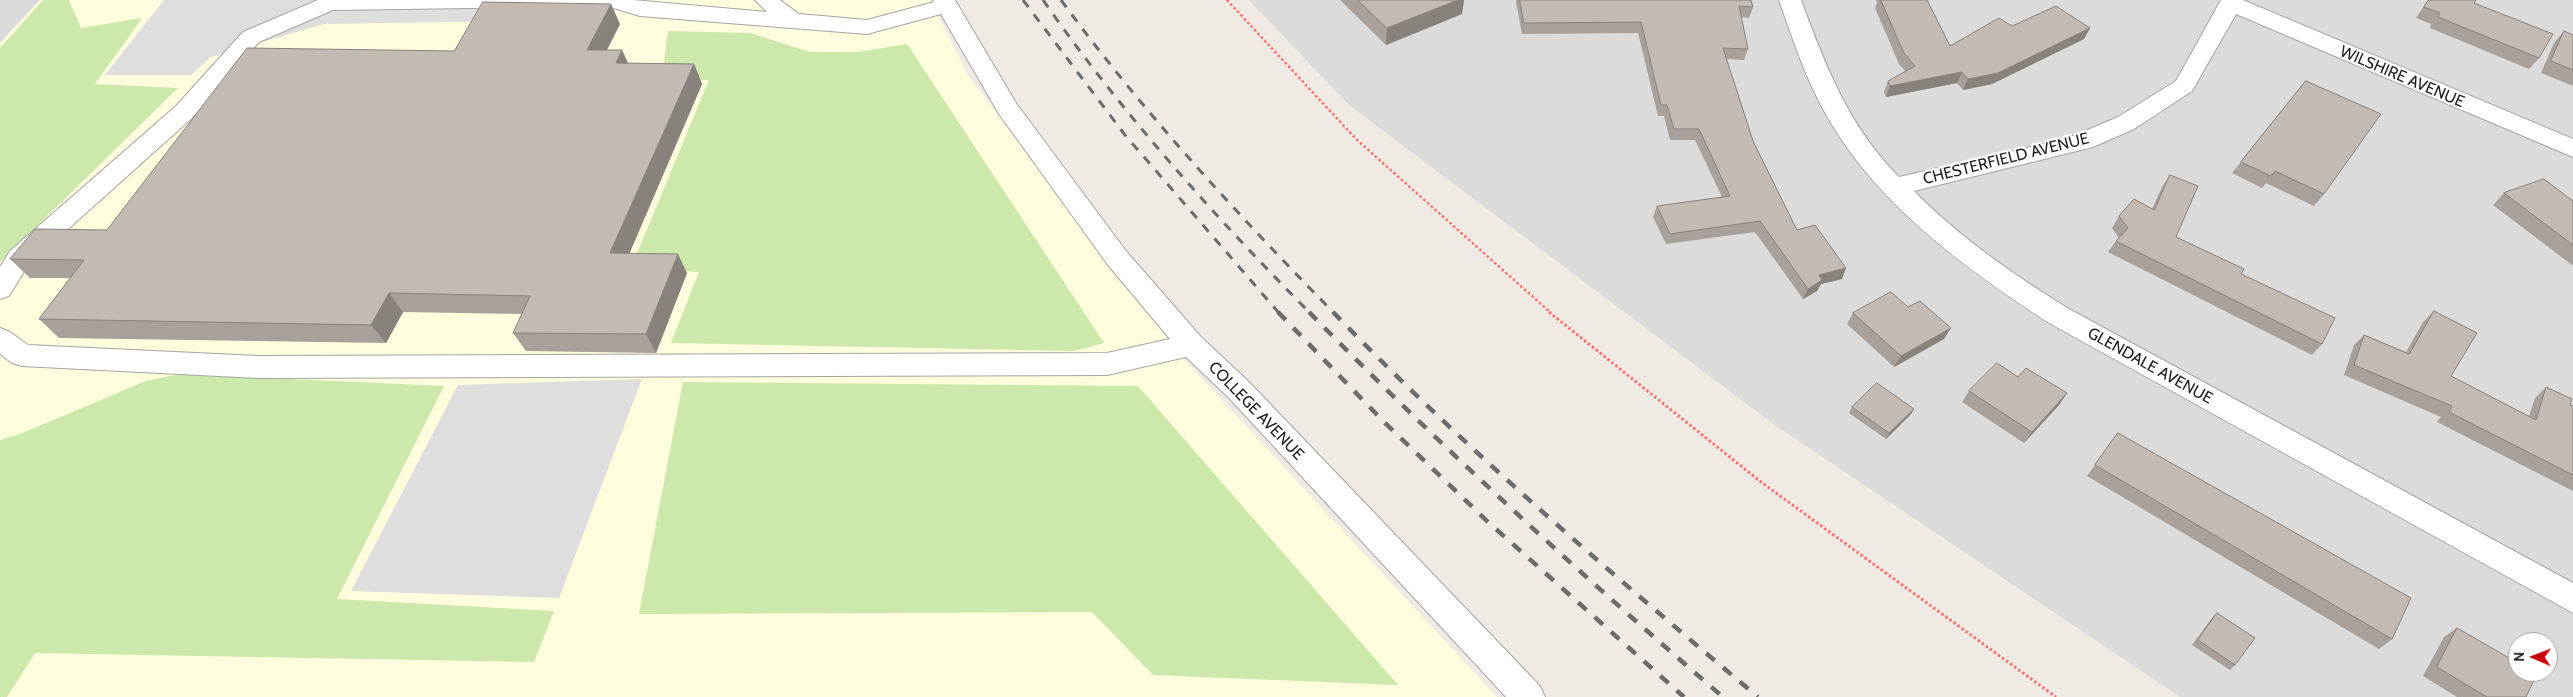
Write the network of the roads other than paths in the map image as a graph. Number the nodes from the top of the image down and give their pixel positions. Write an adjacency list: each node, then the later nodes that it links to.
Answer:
1 (606, 0): 12 (street)
2 (610, 0): 8 (street)
3 (683, 0): 8 (street)
4 (766, 0): 9 (street)
5 (1790, 0): 11 (street, GLENDALE AVENUE)
6 (946, 2): 9 (street); 14 (street, COLLEGE AVENUE)
7 (2232, 2): 10 (street, WILSHIRE AVENUE); 11 (street, CHESTERFIELD AVENUE)
8 (660, 10): 9 (street)
9 (793, 21)
10 (2573, 149)
11 (1895, 186): 15 (street, GLENDALE AVENUE)
12 (0, 289)
13 (0, 339): 14 (street)
14 (1191, 345): 16 (street, COLLEGE AVENUE)
15 (2573, 599)
16 (1528, 697)

